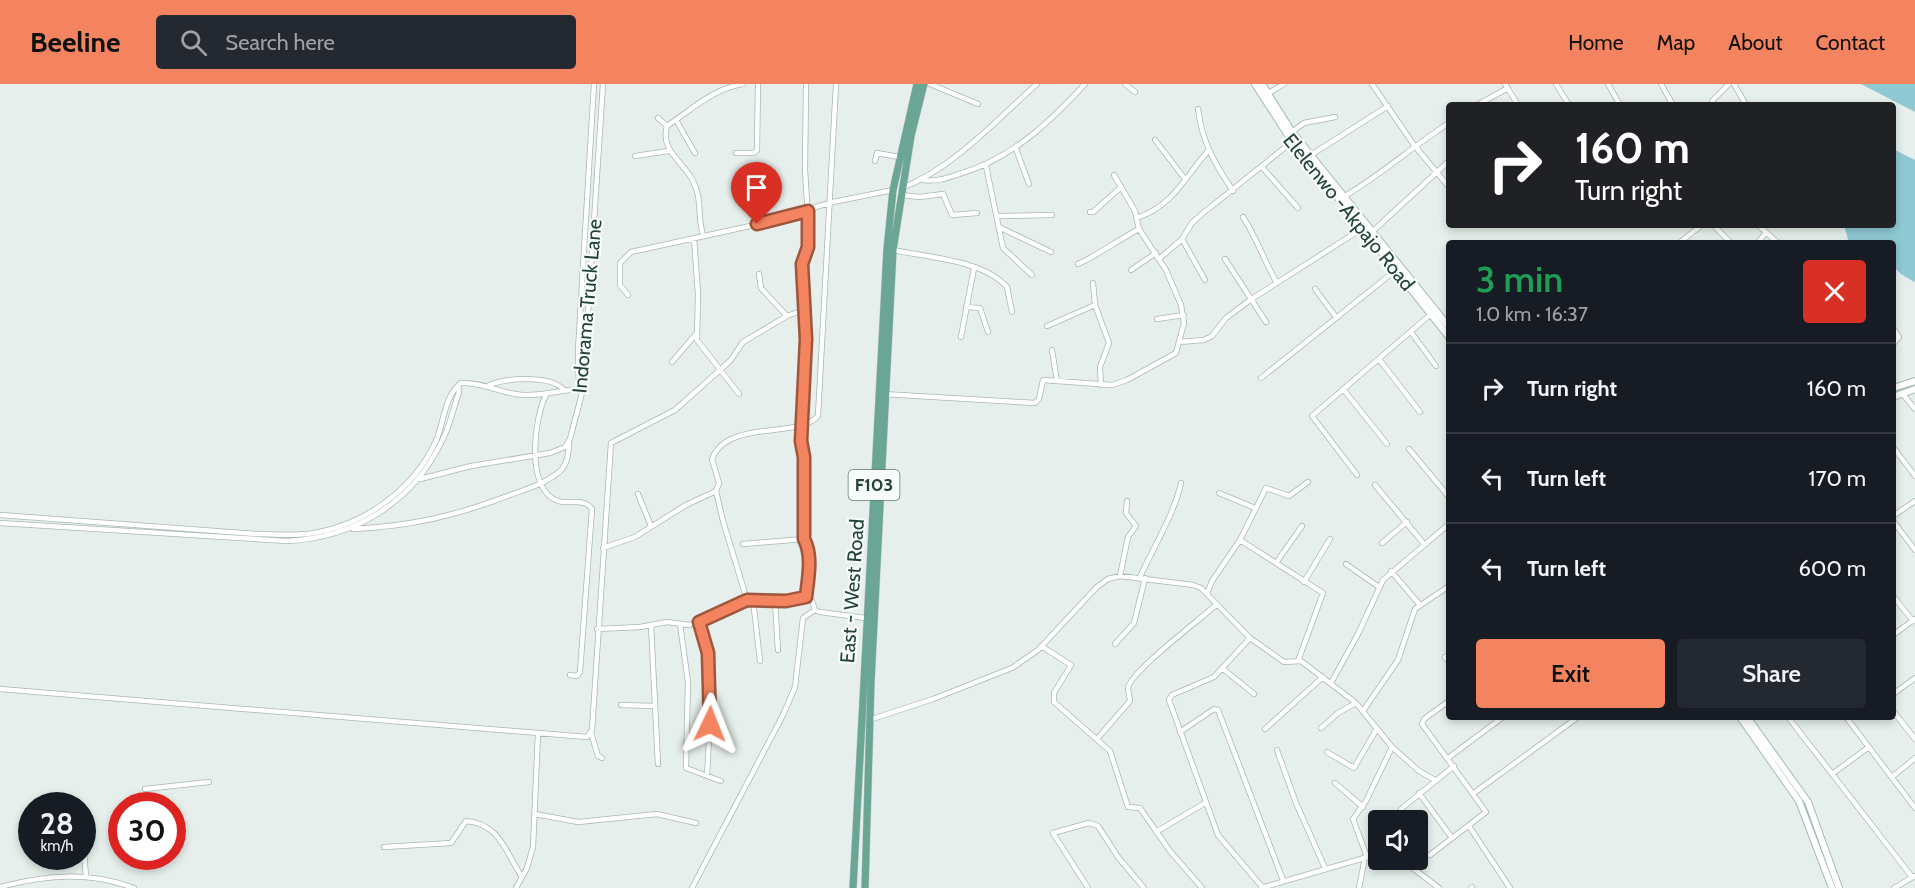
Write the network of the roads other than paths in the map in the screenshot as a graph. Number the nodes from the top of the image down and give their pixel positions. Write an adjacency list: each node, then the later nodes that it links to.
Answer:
1 (594, 84): 140 (street)
2 (603, 84): 140 (street, Indorama Truck Lane)
3 (743, 84): 37 (street)
4 (758, 84): 48 (street)
5 (806, 84): 69 (street)
6 (836, 84): 67 (street)
7 (917, 84): 51 (main road, East - West Road / F103)
8 (924, 84): 64 (main road, East - West Road / F103)
9 (930, 84): 32 (street)
10 (1037, 84): 59 (street)
11 (1085, 84): 44 (street)
12 (1125, 84): 23 (street)
13 (1256, 84): 42 (main road, Elelenwo -Akpajo Road)
14 (1262, 84): 24 (main road)
15 (1284, 84): 24 (street)
16 (1372, 84): 33 (street)
17 (1556, 84): 28 (street)
18 (1608, 84): 29 (street)
19 (1660, 84): 30 (street)
20 (1729, 84): 25 (street)
21 (1734, 84): 31 (street)
22 (1507, 86): 26 (street); 27 (street)
23 (1135, 92)
24 (1267, 94): 40 (main road)
25 (1712, 101)
26 (1482, 102)
27 (1516, 102)
28 (1567, 102)
29 (1618, 102)
30 (1671, 102)
31 (1744, 102)
32 (978, 104)
33 (1388, 106): 43 (street); 49 (street)
34 (1198, 109): 46 (street)
35 (1335, 117): 40 (street)
36 (658, 118): 39 (street)
37 (676, 120): 39 (street); 47 (street)
38 (1446, 125): 43 (street)
39 (667, 126): 45 (street)
40 (1292, 132): 49 (main road)
41 (1155, 141): 58 (street)
42 (1293, 141): 55 (street); 77 (main road, Elelenwo -Akpajo Road)
43 (1414, 145): 56 (street); 66 (street)
44 (1016, 149): 54 (street); 61 (street)
45 (669, 151): 50 (street); 84 (street)
46 (1208, 151): 58 (street); 65 (street)
47 (695, 153)
48 (736, 153)
49 (1311, 155): 66 (main road)
50 (635, 156)
51 (899, 157): 52 (street); 63 (main road, East - West Road / F103)
52 (874, 161)
53 (1446, 164): 56 (street)
54 (986, 166): 59 (street); 73 (street)
55 (1262, 167): 65 (street); 68 (street)
56 (1437, 171): 60 (street); 82 (street)
57 (1114, 175): 62 (street)
58 (1185, 179): 75 (street)
59 (923, 180): 64 (street)
60 (1446, 183)
61 (1029, 184)
62 (1120, 188): 70 (street); 75 (street)
63 (893, 190): 67 (street); 143 (main road, East - West Road / F103)
64 (901, 191): 71 (street); 91 (main road, East - West Road / F103)
65 (1233, 191): 86 (street)
66 (1345, 196): 82 (main road)
67 (829, 204): 69 (street); 149 (street)
68 (1298, 208)
69 (808, 211): 84 (street); 109 (street)
70 (1090, 212)
71 (977, 213)
72 (1052, 215): 73 (street)
73 (999, 216): 76 (street)
74 (1243, 217): 103 (street)
75 (1137, 218): 81 (street)
76 (1001, 228): 92 (street); 100 (street)
77 (1363, 228): 98 (main road, Elelenwo -Akpajo Road); 103 (street)
78 (1698, 228): 87 (street)
79 (1716, 228): 88 (street)
80 (1761, 228): 83 (street)
81 (1139, 229): 93 (street); 95 (street)
82 (1373, 231): 117 (main road)
83 (1766, 233): 89 (street); 90 (street)
84 (703, 235): 85 (street)
85 (694, 238): 105 (street); 122 (street)
86 (1182, 239): 93 (street); 101 (street)
87 (1683, 240)
88 (1728, 240)
89 (1760, 240)
90 (1774, 240)
91 (893, 250): 96 (street); 144 (main road, East - West Road / F103)
92 (1051, 252)
93 (1157, 256): 97 (street); 111 (street)
94 (1225, 259): 106 (street)
95 (1078, 264)
96 (974, 268): 108 (street); 110 (street)
97 (1131, 270)
98 (1396, 270): 112 (main road, Elelenwo -Akpajo Road); 114 (street)
99 (759, 274): 113 (street)
100 (1032, 275)
101 (1205, 280)
102 (1093, 283): 107 (street)
103 (1277, 284): 106 (street)
104 (1314, 290): 114 (street)
105 (628, 295)
106 (1250, 300): 116 (street); 124 (street)
107 (1095, 305): 118 (street); 134 (street)
108 (966, 307): 119 (street); 123 (street)
109 (804, 310): 113 (street); 149 (street)
110 (1012, 312)
111 (1184, 315): 115 (street); 124 (street)
112 (1431, 315): 120 (street); 121 (main road, Elelenwo -Akpajo Road)
113 (787, 316): 129 (street)
114 (1336, 317): 130 (street)
115 (1156, 319)
116 (1266, 322)
117 (1446, 323)
118 (1047, 326)
119 (988, 332)
120 (1411, 332): 126 (street); 128 (street)
121 (1446, 333)
122 (696, 334): 127 (street); 129 (street)
123 (961, 337)
124 (1179, 342): 134 (street)
125 (1052, 350): 131 (street)
126 (1379, 359): 138 (street); 148 (street)
127 (672, 362)
128 (1436, 366)
129 (719, 370): 142 (street); 184 (street)
130 (1261, 378)
131 (1057, 381): 134 (street); 144 (street)
132 (1915, 381): 136 (main road)
133 (489, 385): 135 (street); 137 (street); 145 (street)
134 (1101, 385)
135 (458, 386): 157 (street); 170 (street)
136 (1896, 387)
137 (563, 389): 140 (street); 145 (street)
138 (1343, 389): 151 (street); 155 (street)
139 (1915, 389): 141 (main road)
140 (580, 391): 150 (street, Indorama Truck Lane)
141 (1902, 393): 146 (main road); 147 (street)
142 (740, 394)
143 (878, 394): 144 (street); 202 (main road, East - West Road / F103)
144 (886, 394): 229 (main road, East - West Road / F103)
145 (546, 395): 154 (street)
146 (1896, 396)
147 (1915, 409)
148 (1420, 412)
149 (802, 424): 162 (street); 179 (street)
150 (570, 439): 154 (street); 160 (street, Indorama Truck Lane)
151 (1387, 444)
152 (1409, 449): 163 (street)
153 (1896, 451): 156 (street)
154 (536, 456): 157 (street); 160 (street)
155 (1357, 475)
156 (1915, 476)
157 (419, 479): 177 (street)
158 (1308, 482): 168 (street)
159 (1181, 483): 190 (street)
160 (540, 484): 177 (street, Indorama Truck Lane); 216 (street)
161 (1375, 485): 171 (street)
162 (716, 491): 174 (street); 197 (street)
163 (1446, 492)
164 (638, 494): 174 (street)
165 (1219, 494): 168 (street)
166 (1127, 501): 189 (street)
167 (1915, 501): 169 (street)
168 (1255, 508): 180 (street)
169 (1896, 514)
170 (0, 515)
171 (1407, 522): 181 (street); 183 (street)
172 (0, 523): 177 (street)
173 (1896, 525): 185 (street)
174 (651, 526): 184 (street)
175 (1302, 526): 186 (street)
176 (1446, 526): 183 (street)
177 (351, 529)
178 (1330, 538): 191 (street)
179 (804, 539): 182 (street); 195 (street)
180 (1240, 540): 186 (street); 194 (street)
181 (1382, 543)
182 (743, 544)
183 (1424, 544): 188 (street)
184 (603, 548): 207 (street)
185 (1915, 550)
186 (1276, 563): 191 (street)
187 (1346, 564): 192 (street)
188 (1391, 571): 192 (street); 200 (street)
189 (1120, 576): 190 (street); 211 (street)
190 (1142, 578): 194 (street); 210 (street)
191 (1304, 582): 214 (street)
192 (1379, 587): 219 (street)
193 (1446, 588): 200 (street)
194 (1207, 594): 199 (street)
195 (806, 597): 198 (street); 201 (street)
196 (1896, 599): 203 (street)
197 (750, 600): 198 (street); 204 (street); 213 (street)
198 (776, 601): 212 (street)
199 (1216, 604): 209 (street); 243 (street)
200 (1420, 605): 227 (street)
201 (815, 610): 202 (street); 285 (street)
202 (866, 618): 286 (main road, East - West Road / F103)
203 (1914, 620): 208 (street)
204 (699, 622): 205 (street); 254 (street)
205 (680, 624): 206 (street); 254 (street)
206 (651, 625): 207 (street); 226 (street)
207 (597, 629): 241 (street)
208 (1896, 633)
209 (1250, 638): 214 (street); 215 (street)
210 (1115, 644)
211 (1041, 646): 229 (street); 243 (street)
212 (778, 650)
213 (760, 661)
214 (1298, 661): 217 (street)
215 (1222, 668): 222 (street); 239 (street)
216 (570, 675)
217 (1323, 676): 219 (street); 237 (street)
218 (1915, 678): 221 (street)
219 (1331, 683): 223 (street)
220 (0, 689): 240 (street)
221 (1896, 692)
222 (1254, 694)
223 (1356, 703): 227 (street); 236 (street)
224 (1446, 703): 249 (street)
225 (621, 705): 226 (street)
226 (655, 706): 251 (street)
227 (1363, 711): 238 (street)
228 (1896, 715): 242 (street)
229 (869, 720): 287 (main road, East - West Road / F103)
230 (1499, 720): 249 (street)
231 (1574, 720): 262 (street)
232 (1742, 720): 295 (main road)
233 (1749, 720): 296 (main road)
234 (1790, 720): 253 (street)
235 (1848, 720): 245 (street)
236 (1321, 728)
237 (1265, 729)
238 (1377, 730): 244 (street); 247 (street)
239 (1180, 732): 263 (street); 281 (street)
240 (538, 733): 241 (street); 267 (street)
241 (591, 733): 248 (street)
242 (1914, 736)
243 (1097, 739): 270 (street)
244 (1392, 747): 256 (street); 264 (street)
245 (1869, 747): 253 (street); 255 (street)
246 (1277, 750): 275 (street)
247 (1327, 752)
248 (602, 758)
249 (1448, 758): 252 (street)
250 (1915, 758): 255 (street)
251 (658, 764)
252 (1454, 766): 256 (street); 262 (street)
253 (1832, 774): 280 (street)
254 (707, 776): 257 (street)
255 (1892, 777): 265 (street)
256 (1435, 780): 261 (street)
257 (721, 781)
258 (209, 782): 260 (street)
259 (1335, 783): 264 (street)
260 (145, 789)
261 (1419, 793): 266 (street); 271 (street)
262 (1474, 793): 269 (street)
263 (1205, 803): 270 (street); 291 (street)
264 (1363, 807): 274 (street)
265 (1915, 808)
266 (1401, 809)
267 (535, 814): 268 (street); 279 (street)
268 (696, 823)
269 (1469, 826): 271 (street); 294 (street)
270 (1156, 832): 290 (street)
271 (1452, 838): 273 (street)
272 (384, 847): 279 (street)
273 (1430, 855)
274 (1366, 857): 275 (street); 292 (street)
275 (1325, 868): 281 (street)
276 (85, 870): 278 (street)
277 (1415, 870): 293 (street)
278 (86, 877): 282 (street); 283 (street)
279 (522, 877): 284 (street)
280 (1914, 877): 297 (street)
281 (1283, 880): 291 (street)
282 (0, 887)
283 (134, 888)
284 (516, 888)
285 (692, 888)
286 (853, 888)
287 (865, 888)
288 (1088, 888): 289 (street)
289 (1143, 888)
290 (1202, 888)
291 (1262, 888)
292 (1359, 888)
293 (1439, 888)
294 (1510, 888)
295 (1832, 888)
296 (1839, 888)
297 (1894, 888)

